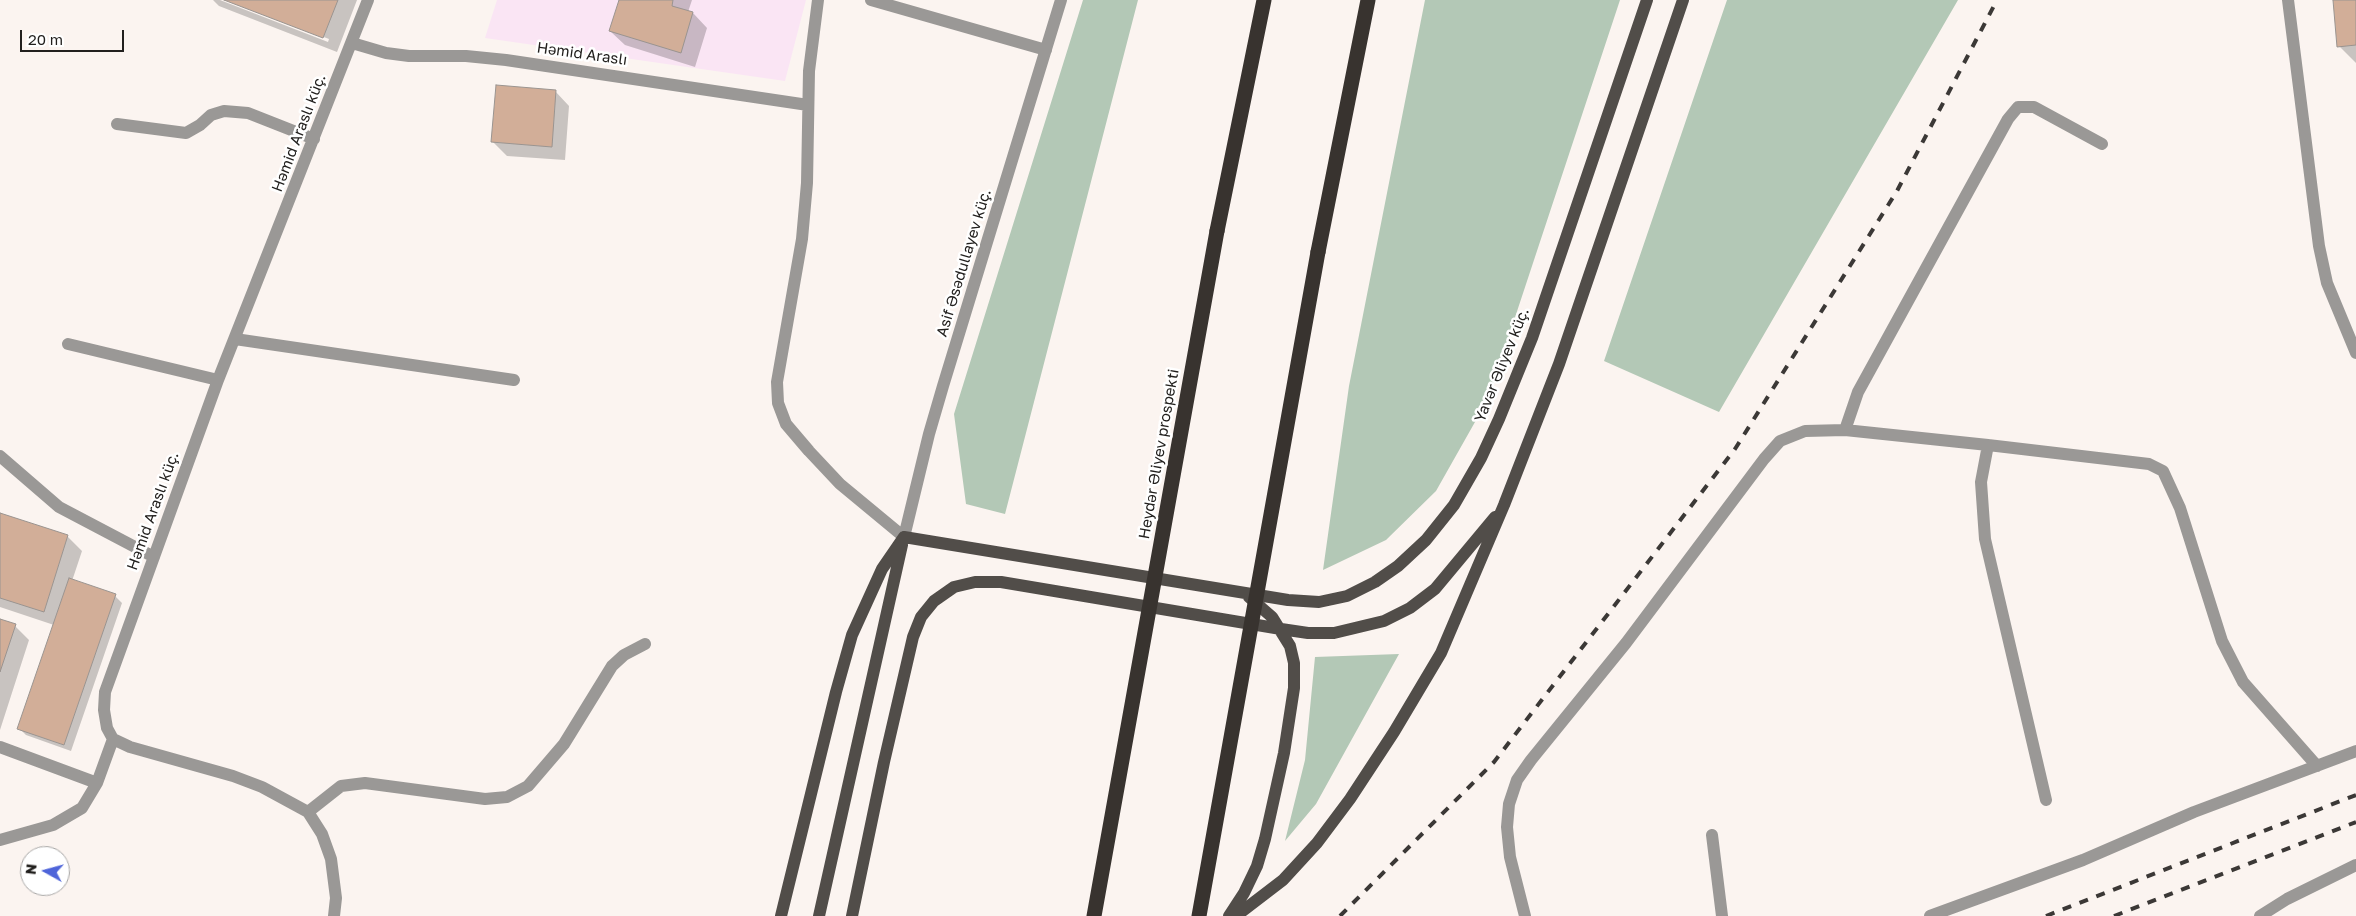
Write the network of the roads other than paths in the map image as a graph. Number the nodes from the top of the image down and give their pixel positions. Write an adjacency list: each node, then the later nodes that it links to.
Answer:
1 (368, 0): 10 (street, Həmid Araslı küç.)
2 (818, 0): 12 (street)
3 (871, 0): 11 (street)
4 (1061, 0): 11 (street, Asif Əsədullayev küç.)
5 (1264, 0): 44 (highway, Heydər Əliyev prospekti, bridge)
6 (1368, 0): 45 (highway, bridge)
7 (1647, 0): 27 (main road, Yavər Əliyev küç.)
8 (1683, 0): 24 (main road)
9 (2288, 0): 18 (street)
10 (352, 43): 12 (street, Həmid Araslı); 14 (street, Həmid Araslı küç.)
11 (1046, 50): 25 (street, Asif Əsədullayev küç.)
12 (808, 105): 25 (street)
13 (117, 124): 14 (street)
14 (314, 139): 16 (street, Həmid Araslı küç.)
15 (2102, 144): 21 (street)
16 (235, 339): 19 (street, Həmid Araslı küç.); 20 (street)
17 (68, 344): 19 (street)
18 (2356, 353)
19 (218, 380): 26 (street, Həmid Araslı küç.)
20 (514, 380)
21 (1845, 430): 22 (street); 48 (street)
22 (1988, 445): 33 (street); 35 (street)
23 (0, 456): 26 (street)
24 (1504, 505): 28 (main road); 47 (main road)
25 (904, 537): 27 (main road, Yavər Əliyev küç.); 41 (main road); 42 (main road)
26 (154, 557): 30 (street, Həmid Araslı küç.)
27 (1245, 594): 28 (main road)
28 (1281, 630): 43 (main road); 46 (main road)
29 (645, 644): 36 (street)
30 (114, 739): 34 (street); 36 (street)
31 (0, 747): 34 (street)
32 (2356, 751): 33 (street)
33 (2317, 766): 50 (street)
34 (97, 783): 38 (street)
35 (2046, 800)
36 (308, 812): 40 (street)
37 (1712, 835): 49 (street)
38 (0, 840)
39 (2356, 865): 51 (street)
40 (334, 916)
41 (781, 916)
42 (819, 916)
43 (852, 916)
44 (1094, 916)
45 (1199, 916)
46 (1229, 916)
47 (1236, 916)
48 (1525, 916)
49 (1722, 916)
50 (1930, 916)
51 (2260, 916)

